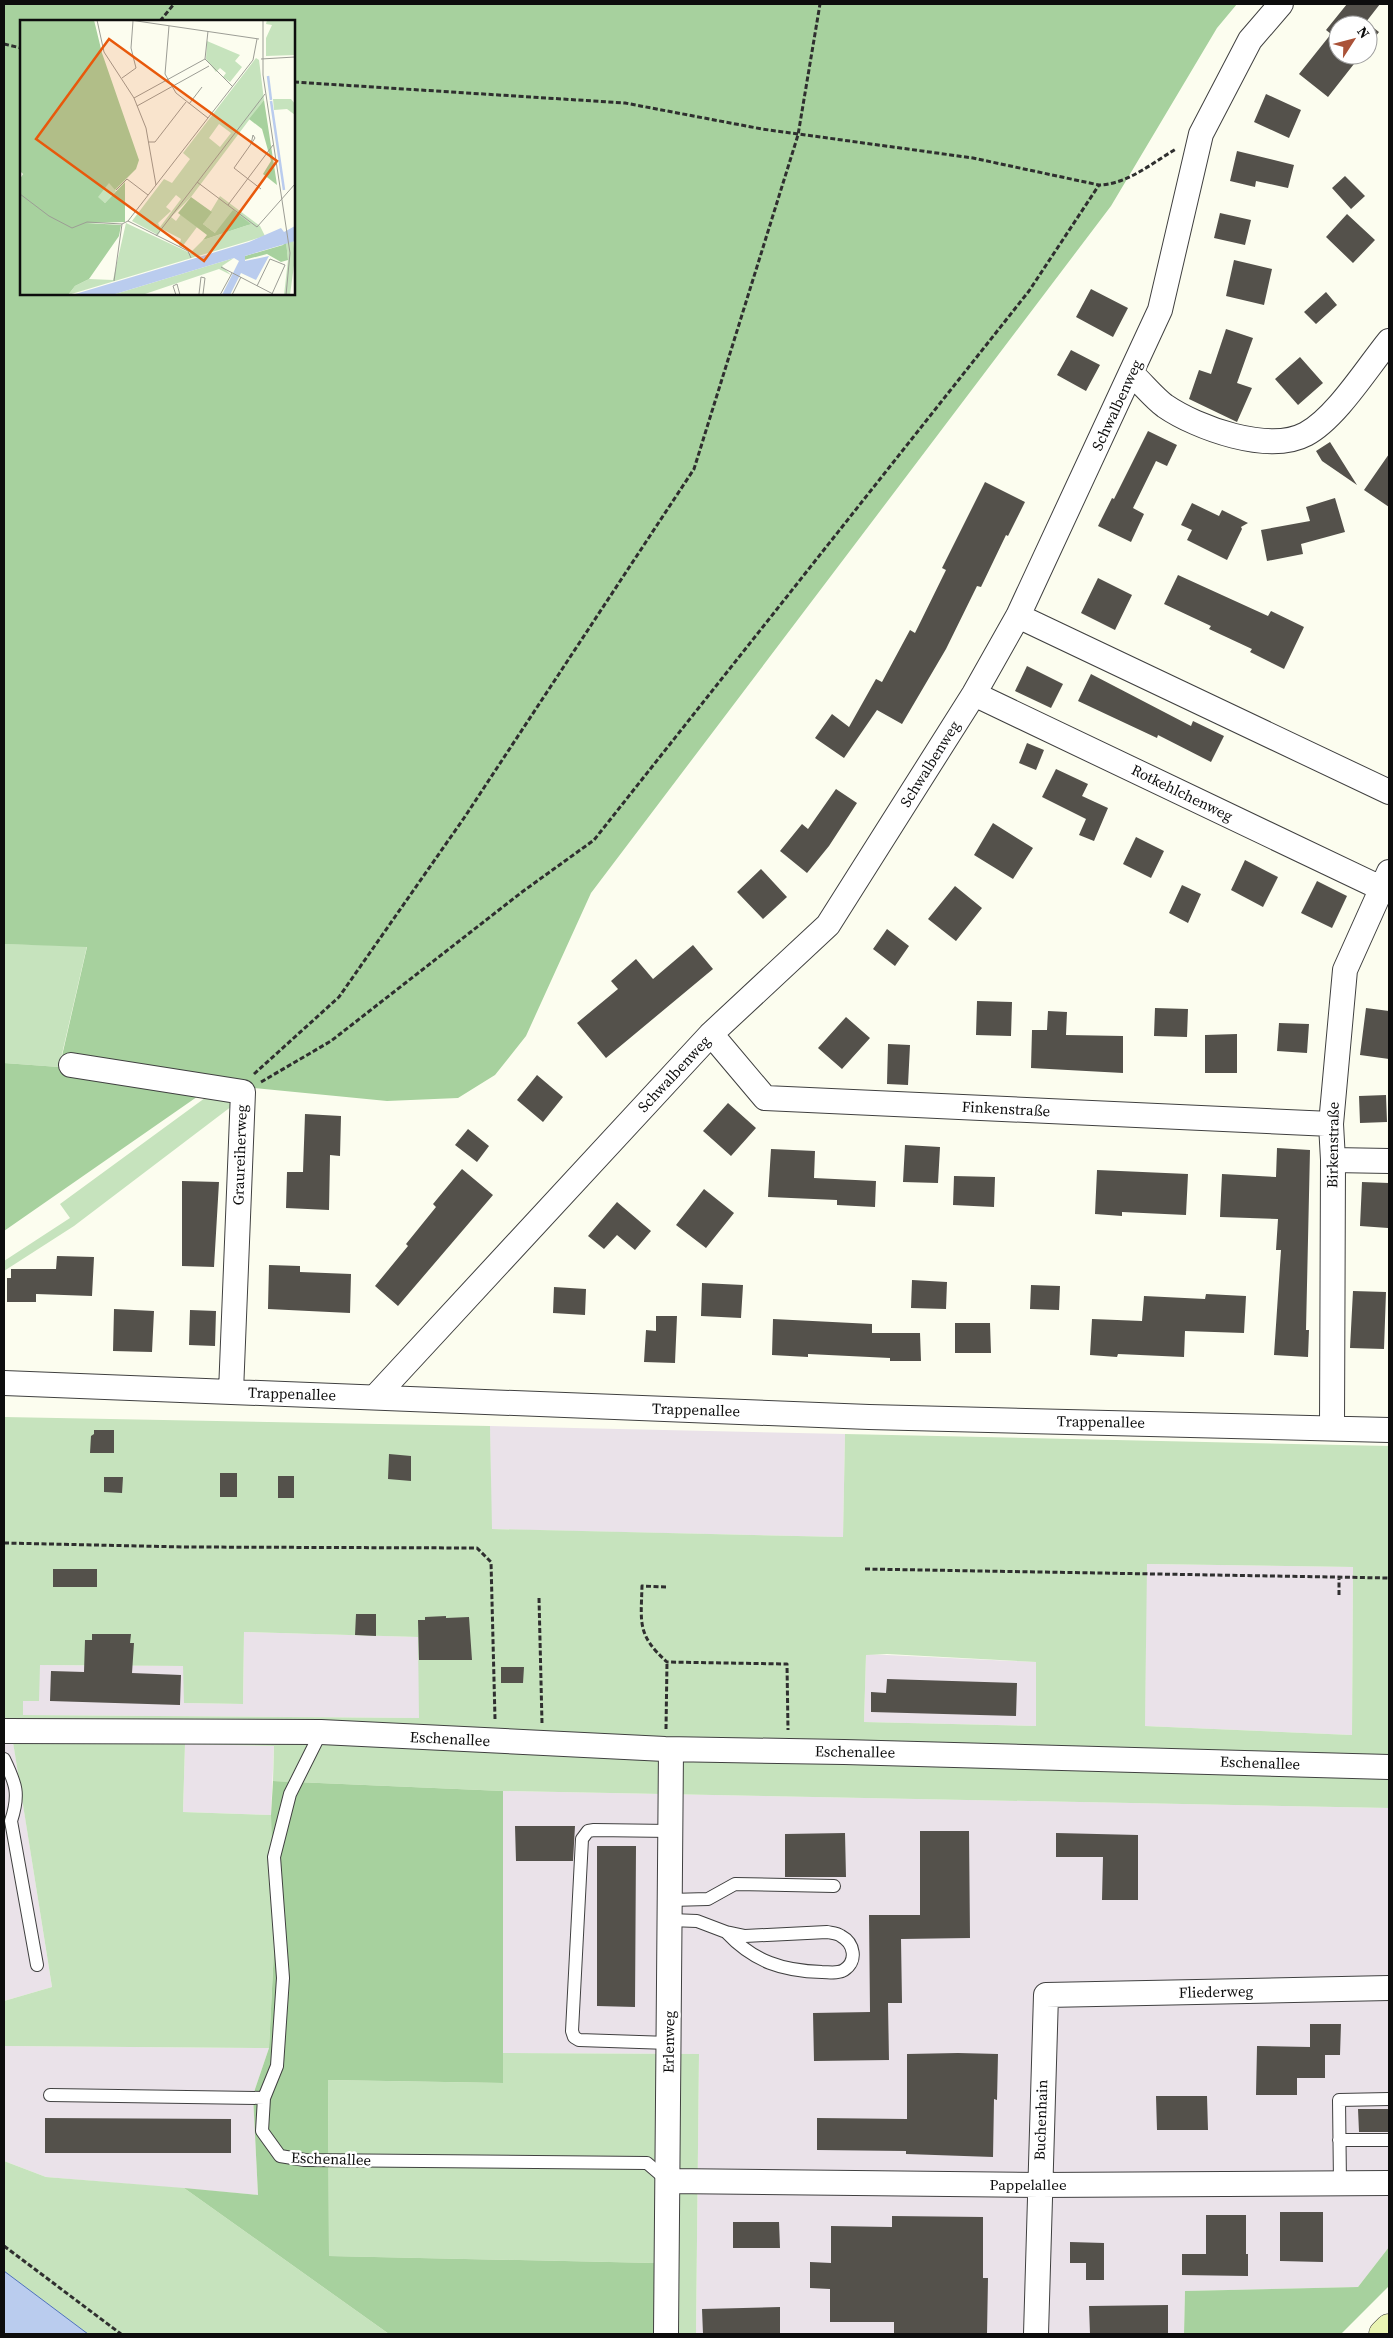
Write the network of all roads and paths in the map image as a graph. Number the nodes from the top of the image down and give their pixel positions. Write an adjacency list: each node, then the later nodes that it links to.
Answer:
1 (174, 4): 4 (path)
2 (820, 4): 9 (path)
3 (1281, 4): 8 (street, Schwalbenweg)
4 (161, 20)
5 (4, 44): 6 (path)
6 (20, 48)
7 (295, 82): 9 (path)
8 (1201, 134): 10 (path); 12 (street, Schwalbenweg)
9 (798, 135): 10 (path); 19 (path)
10 (1099, 185): 19 (path)
11 (1389, 341): 12 (street)
12 (1132, 374): 13 (street, Schwalbenweg)
13 (1018, 616): 14 (street, Schwalbenweg); 15 (street)
14 (974, 694): 16 (street, Rotkehlchenweg); 17 (street, Schwalbenweg)
15 (1389, 792)
16 (1387, 885): 20 (street, Birkenstraße)
17 (711, 1034): 20 (street, Finkenstraße); 25 (street, Schwalbenweg)
18 (71, 1065): 19 (street, Graureiherweg)
19 (243, 1092): 24 (street, Graureiherweg)
20 (1331, 1124): 21 (street, Birkenstraße)
21 (1333, 1160): 22 (street); 26 (street, Birkenstraße)
22 (1389, 1161)
23 (4, 1383): 24 (street, Trappenallee)
24 (231, 1392): 25 (street, Trappenallee)
25 (376, 1396): 26 (street, Trappenallee)
26 (1332, 1427): 27 (street, Trappenallee)
27 (1389, 1430)
28 (4, 1543): 38 (path)
29 (865, 1569): 30 (path)
30 (1339, 1577): 31 (path); 33 (path)
31 (1389, 1578)
32 (666, 1587): 35 (path)
33 (1339, 1596)
34 (539, 1598): 39 (path)
35 (667, 1662): 40 (path); 41 (path)
36 (4, 1731): 37 (street, Eschenallee)
37 (321, 1732): 38 (street, Eschenallee); 53 (lane, Eschenallee)
38 (496, 1741): 39 (street, Eschenallee)
39 (542, 1743): 40 (street, Eschenallee)
40 (668, 1750): 41 (street, Eschenallee); 44 (street, Erlenweg)
41 (788, 1751): 43 (street, Eschenallee)
42 (4, 1759): 48 (lane)
43 (1389, 1767)
44 (671, 1831): 46 (street, Erlenweg); 51 (lane)
45 (834, 1886): 46 (lane)
46 (670, 1910): 47 (lane); 51 (street, Erlenweg)
47 (726, 1932): 47 (lane)
48 (37, 1965)
49 (1388, 1987): 50 (street, Fliederweg)
50 (1046, 1995): 60 (street, Buchenhain)
51 (669, 2043): 57 (street, Erlenweg)
52 (50, 2096): 53 (lane)
53 (264, 2098): 57 (lane, Eschenallee)
54 (1389, 2099): 55 (lane)
55 (1339, 2140): 56 (lane); 58 (lane)
56 (1389, 2140)
57 (668, 2181): 60 (street, Pappelallee); 64 (street, Erlenweg)
58 (1340, 2183): 59 (street, Pappelallee); 60 (street, Pappelallee)
59 (1389, 2183)
60 (1039, 2185): 65 (street, Buchenhain)
61 (4, 2246): 63 (path)
62 (1389, 2328): 66 (main road)
63 (121, 2334)
64 (666, 2334)
65 (1036, 2334)
66 (1383, 2334)

